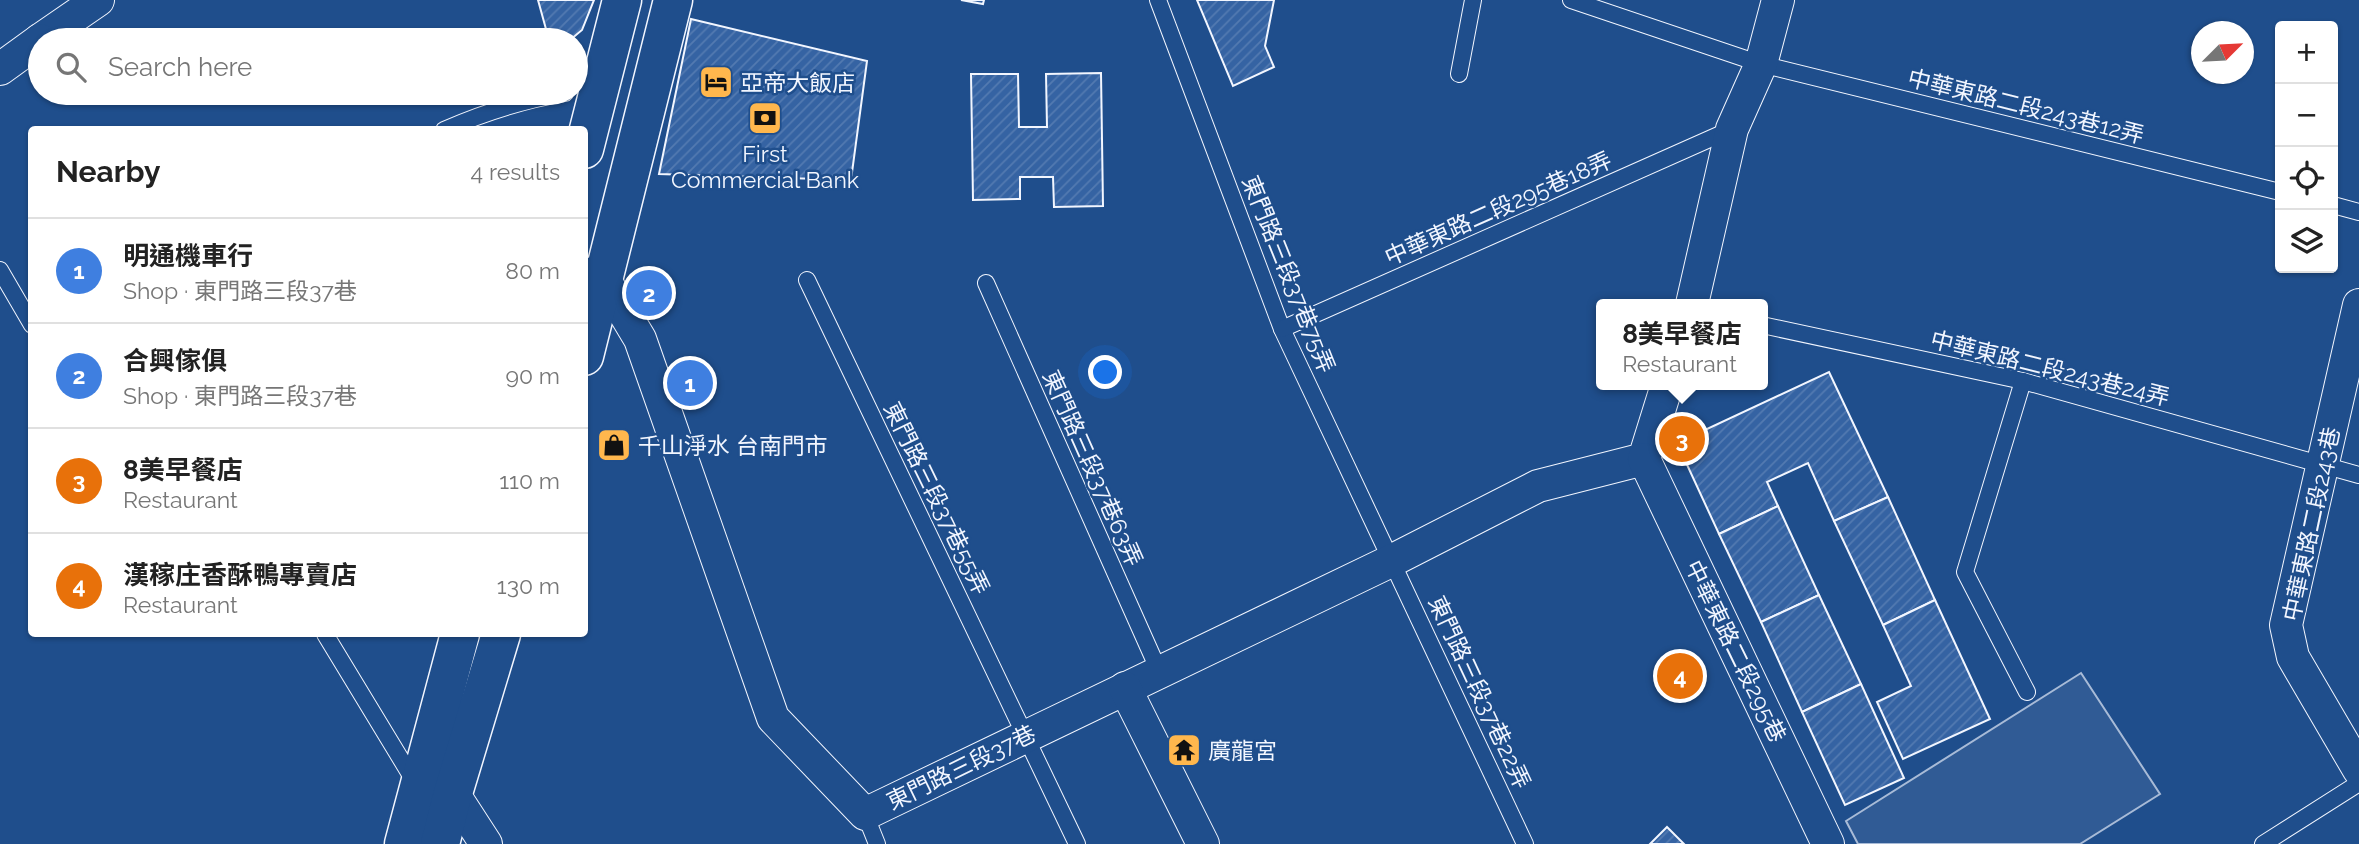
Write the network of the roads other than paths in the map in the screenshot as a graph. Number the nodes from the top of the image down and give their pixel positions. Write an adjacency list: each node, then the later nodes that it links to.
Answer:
1 (98, 0): 8 (street)
2 (622, 0): 13 (main road)
3 (673, 0): 23 (main road)
4 (1158, 0): 31 (lane, 東門路三段37巷75弄)
5 (1473, 0): 12 (lane)
6 (1571, 0): 10 (lane, 中華東路二段243巷12弄)
7 (1778, 0): 10 (street)
8 (57, 28)
9 (28, 49): 11 (street)
10 (1761, 64): 18 (street); 19 (lane, 中華東路二段243巷12弄)
11 (0, 69)
12 (1459, 74)
13 (588, 80)
14 (516, 105): 16 (lane)
15 (584, 105): 17 (main road)
16 (456, 126)
17 (584, 126)
18 (1732, 129): 26 (street); 31 (lane, 中華東路二段295巷18弄)
19 (2275, 191)
20 (2338, 206): 21 (lane)
21 (2359, 212)
22 (0, 270): 28 (lane)
23 (594, 276): 29 (main road); 48 (street, 東門路三段37巷)
24 (807, 279): 44 (lane, 東門路三段37巷55弄)
25 (986, 283): 41 (lane, 東門路三段37巷63弄)
26 (1693, 299)
27 (2359, 305): 35 (street, 中華東路二段243巷)
28 (28, 318)
29 (588, 324)
30 (1768, 326): 32 (lane, 中華東路二段243巷24弄)
31 (1282, 329): 37 (lane, 東門路三段37巷75弄)
32 (2023, 381): 35 (lane, 中華東路二段243巷24弄); 43 (lane)
33 (1665, 390): 34 (street)
34 (1644, 459): 37 (street, 東門路三段37巷); 56 (street, 中華東路二段295巷)
35 (2324, 464): 36 (lane, 中華東路二段243巷24弄); 45 (street, 中華東路二段243巷)
36 (2359, 475)
37 (1392, 559): 41 (street, 東門路三段37巷); 55 (lane, 東門路三段37巷22弄)
38 (327, 637): 47 (lane)
39 (460, 637): 47 (main road)
40 (500, 637): 47 (main road)
41 (1158, 671): 42 (street, 東門路三段37巷)
42 (1125, 688): 44 (street, 東門路三段37巷); 54 (street)
43 (2027, 692)
44 (1026, 735): 48 (street, 東門路三段37巷); 53 (lane, 東門路三段37巷55弄)
45 (2359, 769)
46 (2359, 783): 57 (lane)
47 (436, 790): 49 (main road); 50 (main road); 51 (street)
48 (864, 814): 52 (lane)
49 (404, 844)
50 (440, 844)
51 (486, 844)
52 (877, 844)
53 (1077, 844)
54 (1203, 844)
55 (1525, 844)
56 (1828, 844)
57 (2263, 844)

